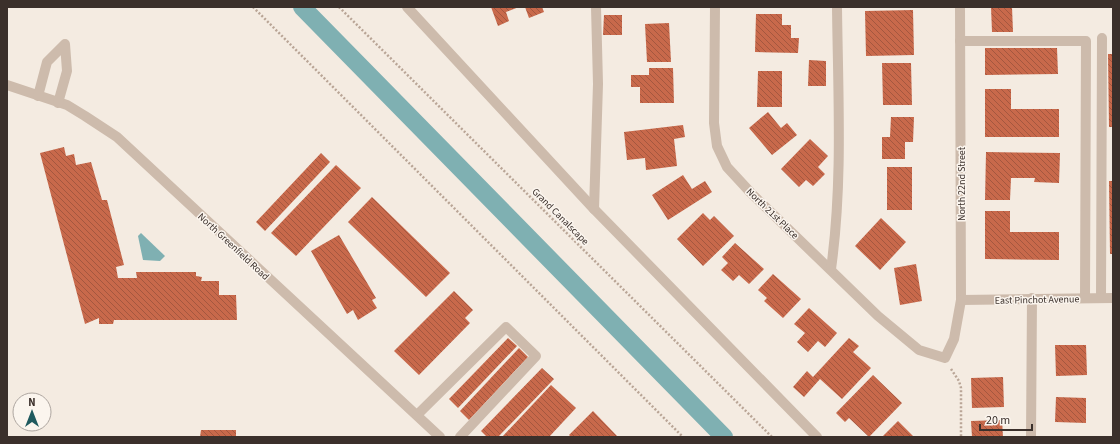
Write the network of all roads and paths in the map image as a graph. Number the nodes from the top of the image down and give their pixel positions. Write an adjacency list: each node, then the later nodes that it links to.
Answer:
1 (254, 7): 24 (path)
2 (340, 7): 25 (path, Grand Canalscape)
3 (407, 7): 13 (street)
4 (596, 7): 13 (street)
5 (715, 7): 14 (street, North 21st Place)
6 (837, 7): 14 (street)
7 (960, 7): 9 (street, North 22nd Street)
8 (1102, 38): 17 (street)
9 (960, 41): 16 (street); 19 (street, North 22nd Street)
10 (7, 85): 11 (street, North Greenfield Road)
11 (38, 96): 12 (street, North Greenfield Road); 12 (street)
12 (58, 103): 21 (street, North Greenfield Road)
13 (594, 209): 26 (street)
14 (831, 270): 20 (street, North 21st Place)
15 (1032, 298): 16 (street, East Pinchot Avenue); 19 (street, East Pinchot Avenue); 28 (street)
16 (1084, 298): 17 (street, East Pinchot Avenue)
17 (1101, 298): 18 (street, East Pinchot Avenue)
18 (1113, 298)
19 (961, 300): 20 (street, North 22nd Street)
20 (945, 358): 27 (path)
21 (417, 415): 22 (street, North Greenfield Road); 23 (street)
22 (440, 437)
23 (460, 437)
24 (683, 437)
25 (772, 437)
26 (817, 437)
27 (961, 437)
28 (1032, 437)

